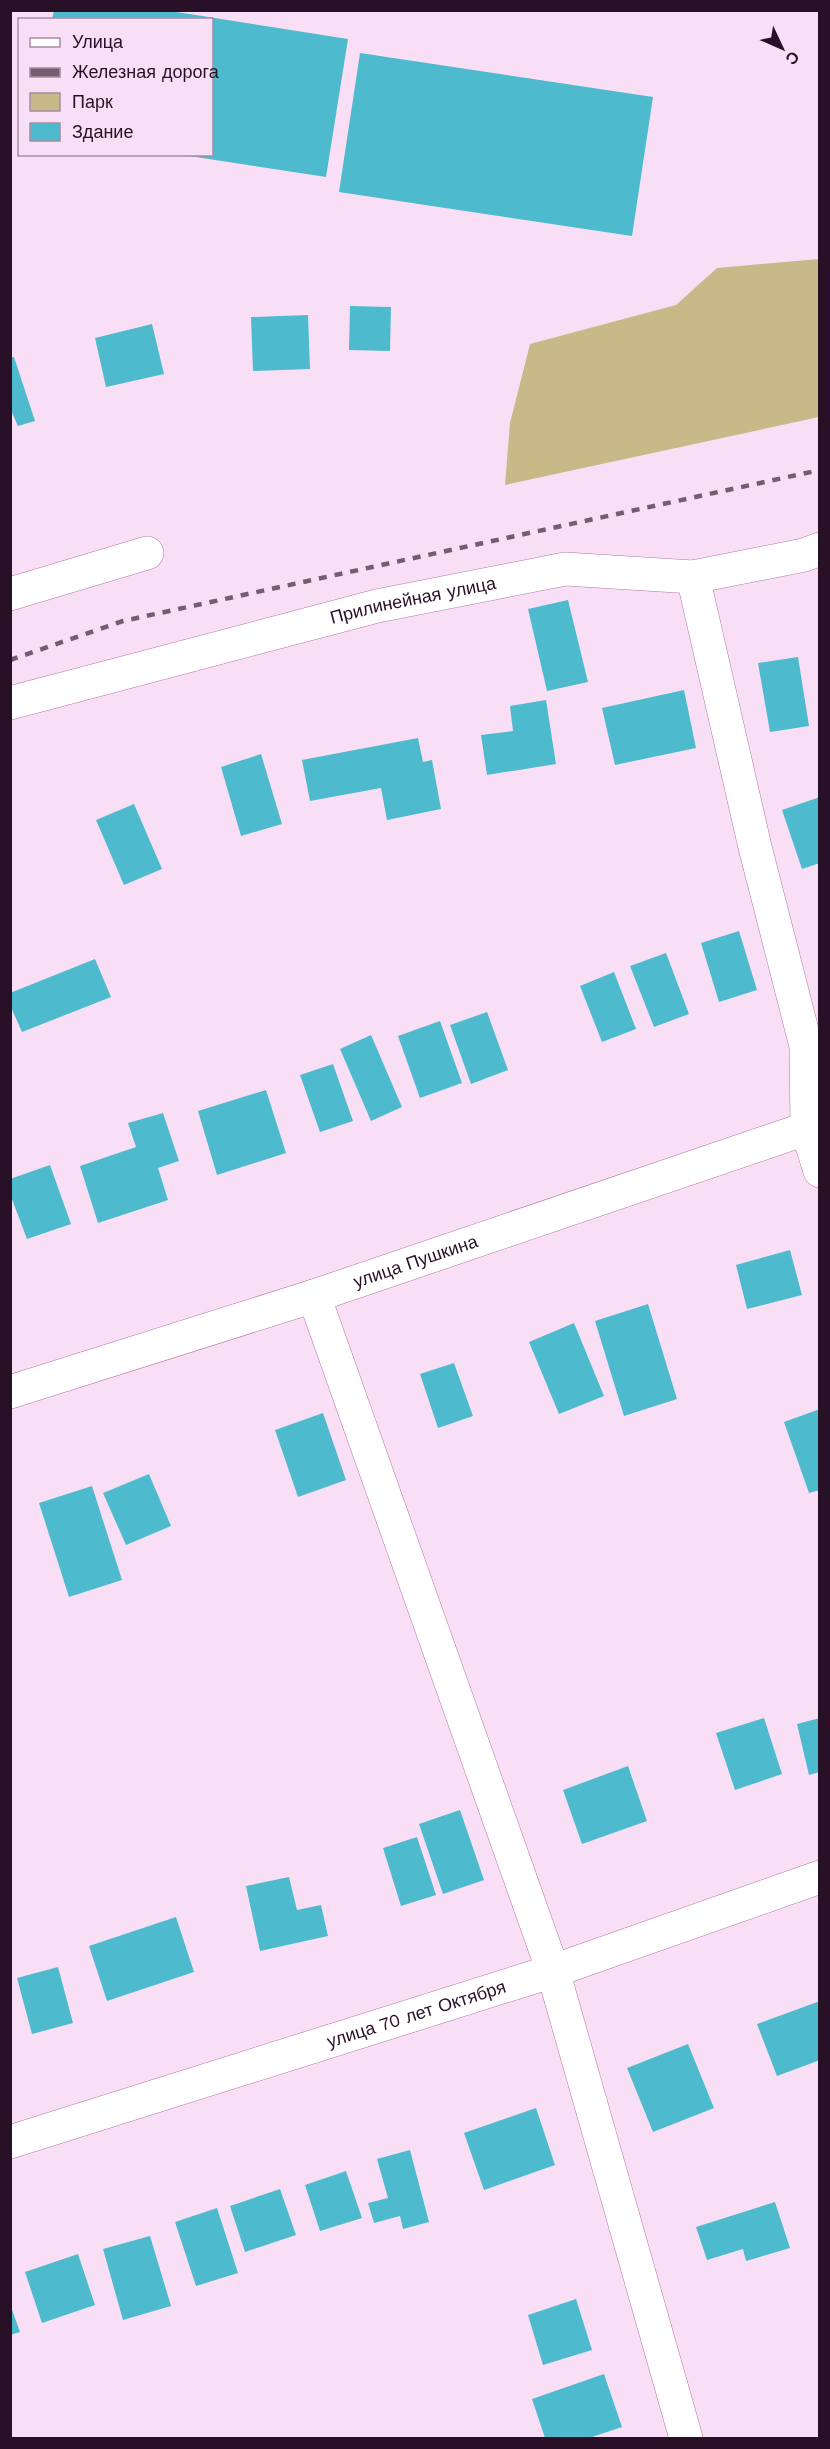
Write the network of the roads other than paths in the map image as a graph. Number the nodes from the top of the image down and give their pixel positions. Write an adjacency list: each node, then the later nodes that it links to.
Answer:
1 (819, 549): 3 (street, Прилинейная улица)
2 (147, 552): 4 (street)
3 (693, 577): 5 (street, Прилинейная улица); 6 (street)
4 (10, 594)
5 (10, 703)
6 (813, 1126): 7 (street); 8 (street, улица Пушкина)
7 (819, 1171)
8 (314, 1296): 9 (street, улица Пушкина); 11 (street)
9 (10, 1392)
10 (819, 1877): 11 (street, улица 70 лет Октября)
11 (553, 1971): 12 (street, улица 70 лет Октября); 13 (street)
12 (10, 2142)
13 (686, 2439)

